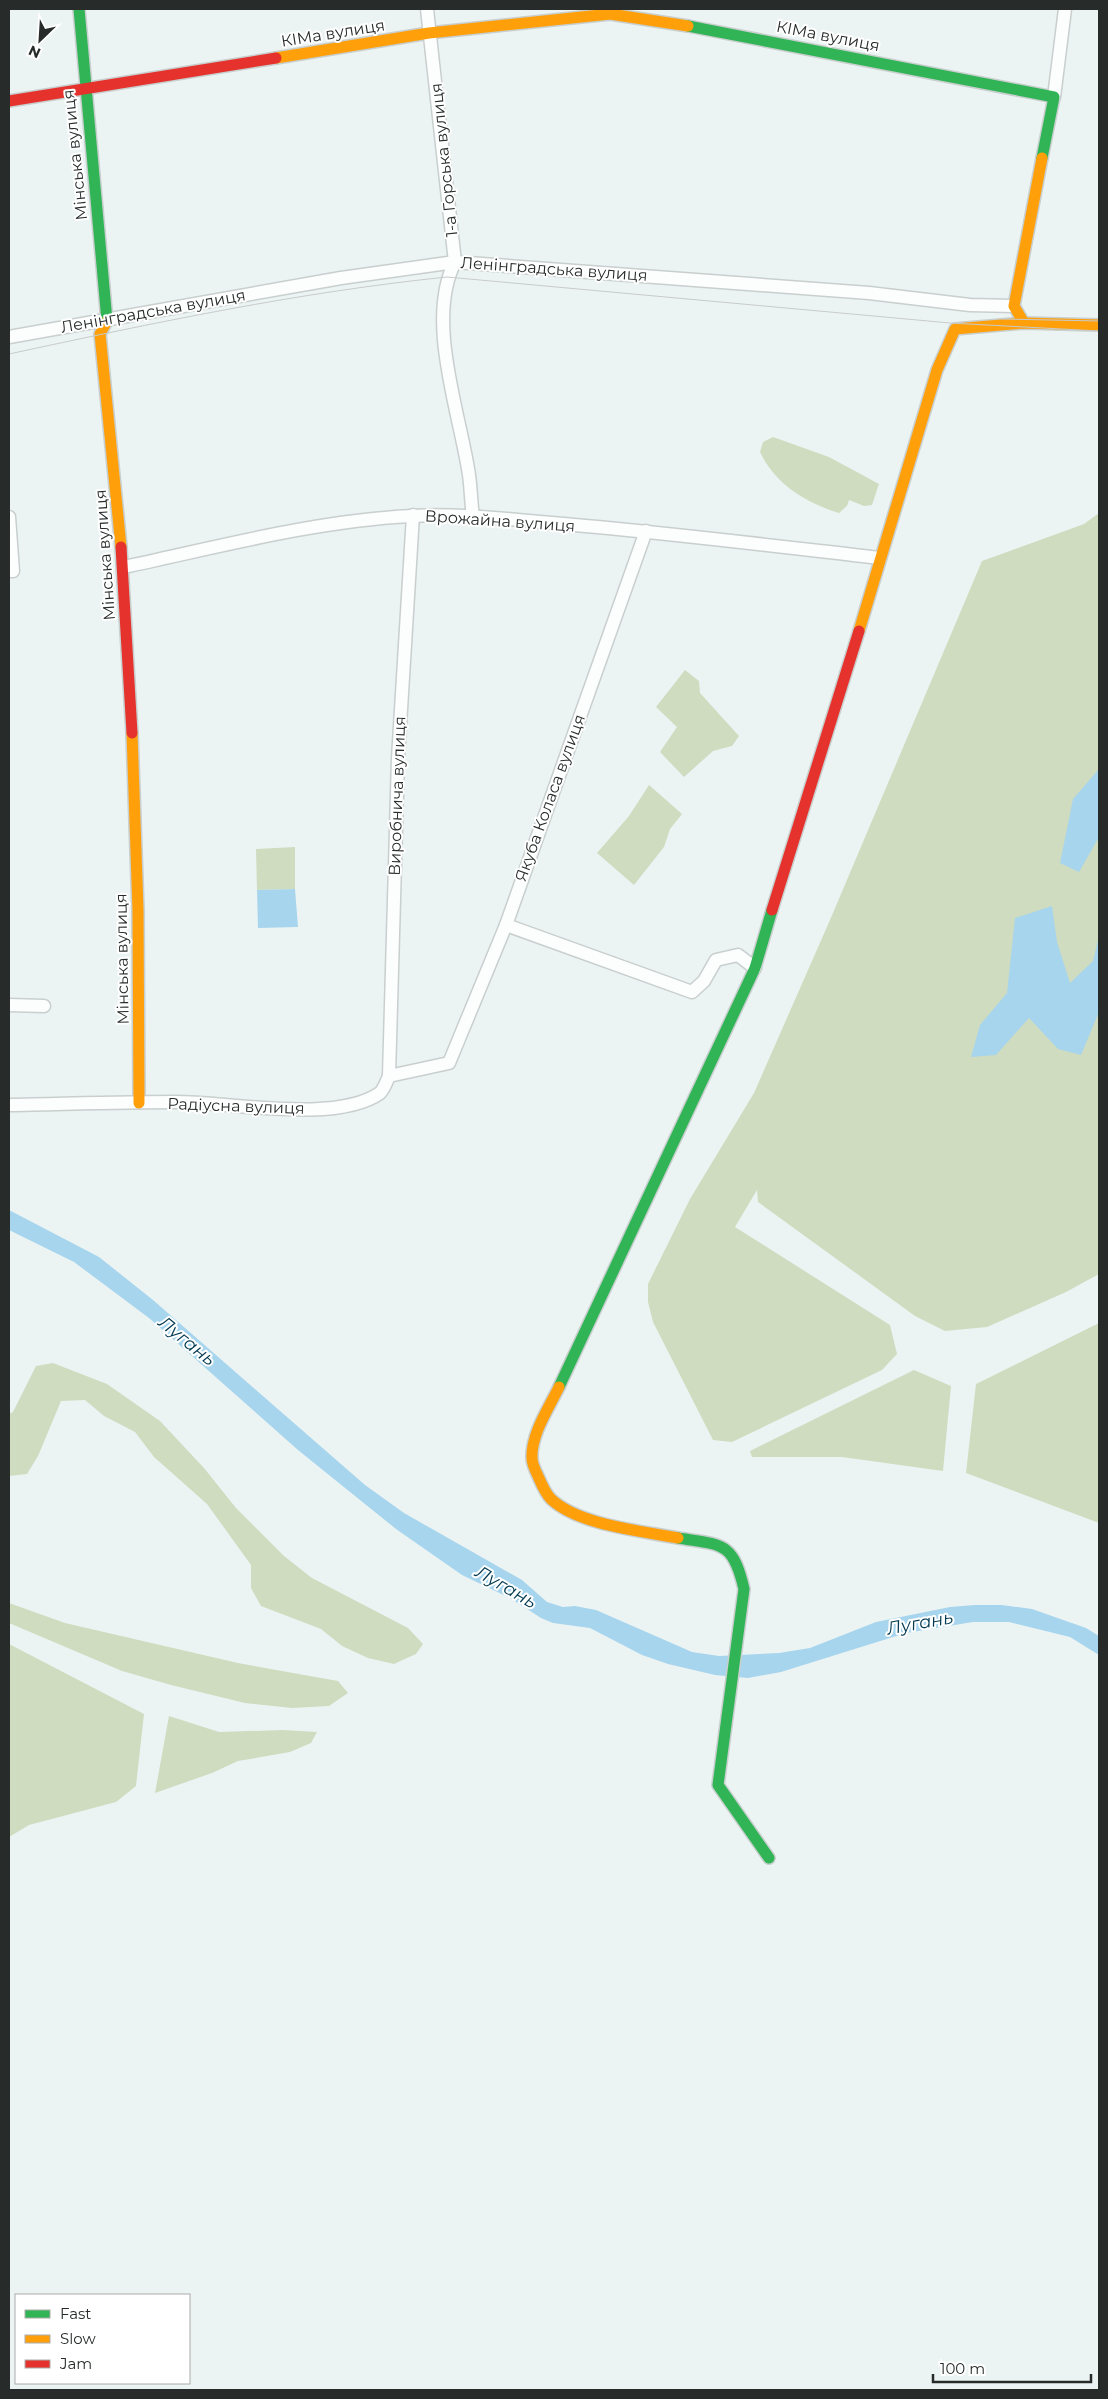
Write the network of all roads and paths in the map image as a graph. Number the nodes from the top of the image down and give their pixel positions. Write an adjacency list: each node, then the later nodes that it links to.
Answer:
1 (79, 9): 5 (street, Мінська вулиця)
2 (428, 9): 4 (street, 1-а Горська вулиця)
3 (1065, 9): 6 (street)
4 (429, 33): 5 (street, КІМа вулиця); 6 (street, КІМа вулиця); 8 (street, 1-а Горська вулиця)
5 (85, 90): 7 (street, КІМа вулиця); 10 (street, Мінська вулиця)
6 (1054, 97): 9 (street)
7 (9, 101)
8 (455, 262): 9 (street, Ленінградська вулиця); 10 (street, Ленінградська вулиця); 16 (street, 1-а Горська вулиця)
9 (1014, 306): 11 (street)
10 (108, 318): 13 (street, Ленінградська вулиця); 19 (street, Мінська вулиця)
11 (1024, 323): 12 (street); 18 (street)
12 (1099, 325)
13 (9, 337)
14 (413, 515): 16 (street, Врожайна вулиця); 19 (street, Врожайна вулиця); 25 (street, Виробнича вулиця)
15 (9, 517): 20 (street)
16 (472, 517): 17 (street, Врожайна вулиця)
17 (646, 531): 18 (street, Врожайна вулиця); 21 (street, Якуба Коласа вулиця)
18 (880, 558): 22 (street)
19 (124, 566): 26 (street, Мінська вулиця)
20 (9, 571)
21 (506, 925): 22 (street); 25 (street, Якуба Коласа вулиця)
22 (756, 968): 28 (street)
23 (9, 1005): 24 (street)
24 (44, 1006)
25 (389, 1076): 26 (street, Радіусна вулиця)
26 (138, 1104): 27 (street, Радіусна вулиця)
27 (9, 1105)
28 (769, 1858)

